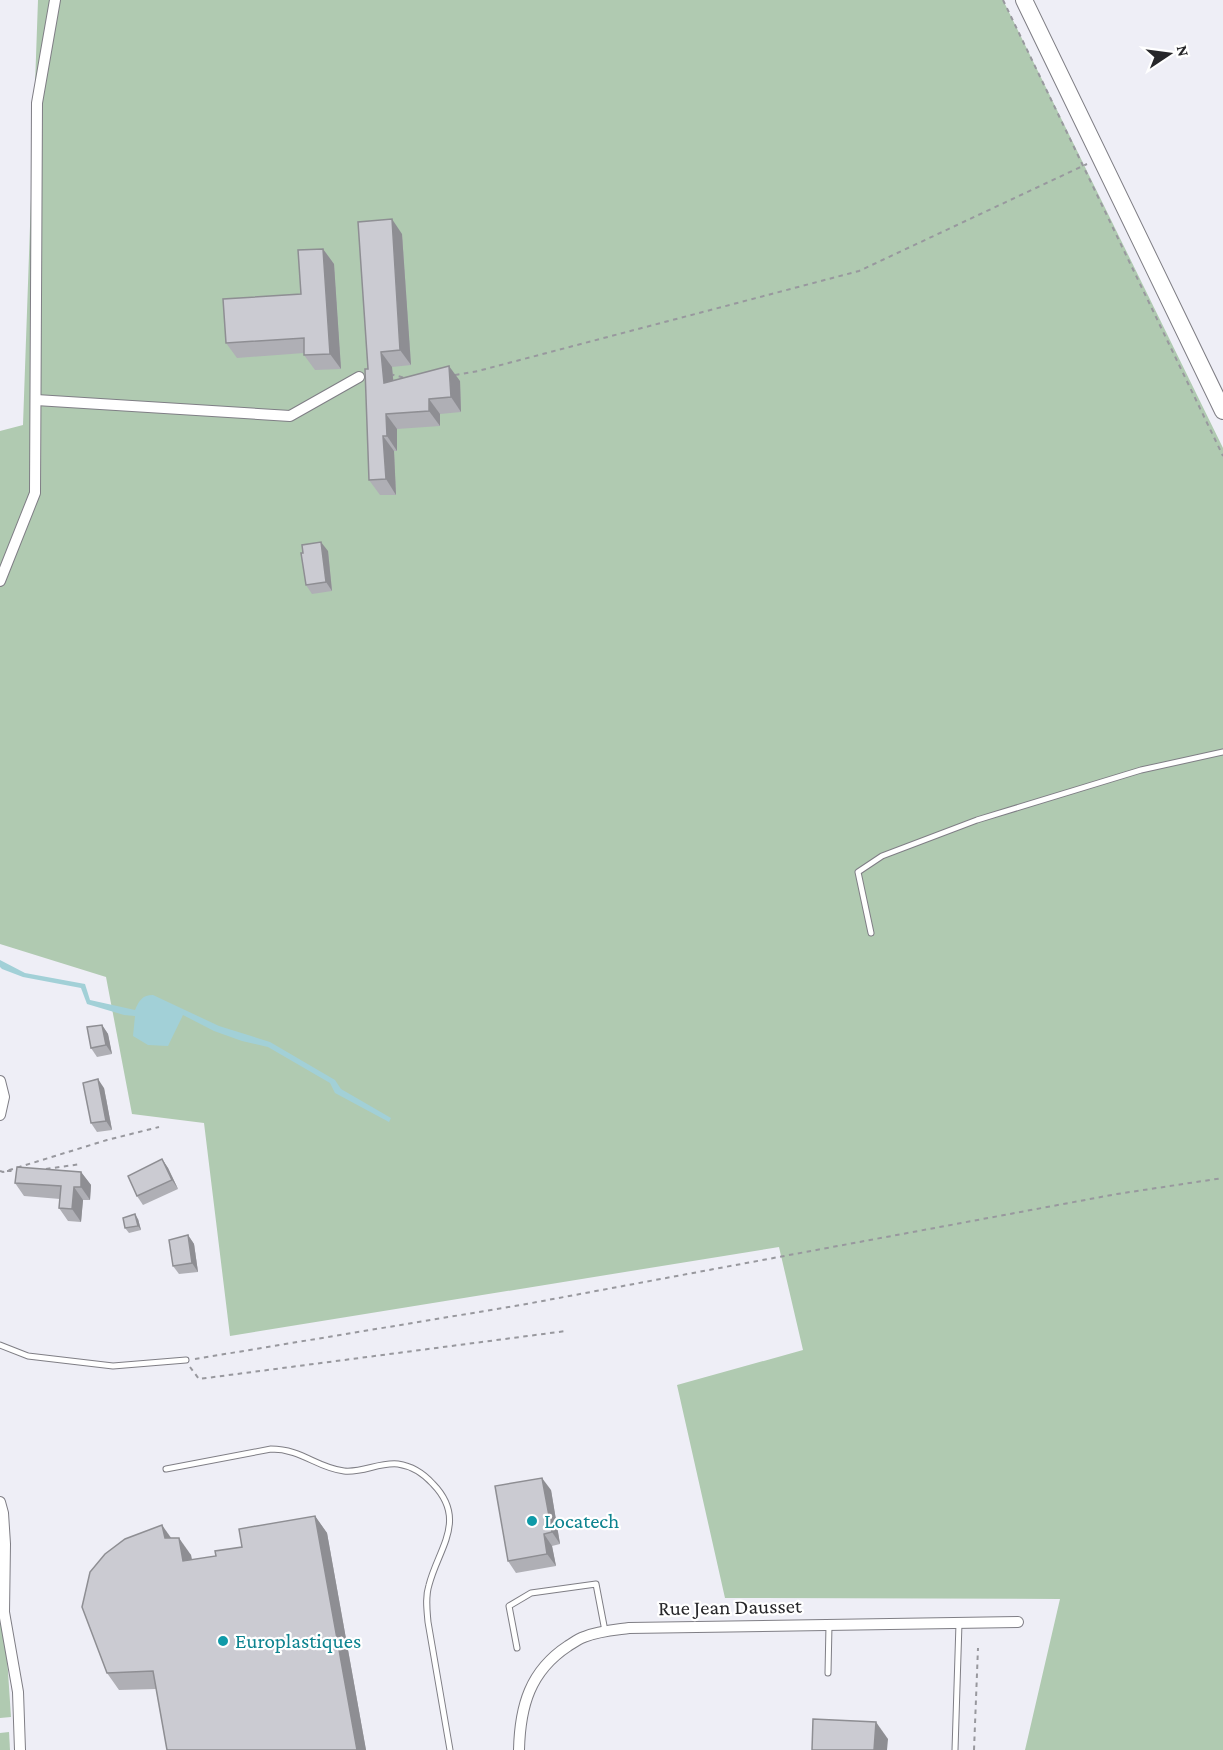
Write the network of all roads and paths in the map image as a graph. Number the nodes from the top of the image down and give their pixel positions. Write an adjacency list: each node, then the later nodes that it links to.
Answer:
1 (54, 0): 10 (street)
2 (1003, 0): 5 (path)
3 (1024, 0): 4 (street)
4 (1100, 158): 5 (path); 11 (street)
5 (1082, 166): 7 (path); 12 (path)
6 (386, 373): 9 (path)
7 (454, 375)
8 (359, 377): 10 (street)
9 (408, 379)
10 (36, 400): 13 (street)
11 (1223, 411)
12 (1223, 456)
13 (0, 582)
14 (1223, 752): 15 (lane)
15 (871, 933)
16 (0, 1081): 17 (street)
17 (0, 1115)
18 (159, 1127): 21 (path)
19 (81, 1164): 20 (path)
20 (43, 1169)
21 (2, 1171): 22 (path)
22 (23, 1171)
23 (1223, 1178): 26 (path)
24 (566, 1331): 26 (path)
25 (0, 1345): 26 (lane)
26 (186, 1360)
27 (166, 1469): 37 (lane)
28 (0, 1502): 36 (street)
29 (1018, 1622): 30 (street, Rue Jean Dausset)
30 (959, 1623): 31 (street, Rue Jean Dausset); 39 (lane)
31 (829, 1625): 32 (street, Rue Jean Dausset); 35 (lane)
32 (605, 1631): 33 (lane); 38 (street, Rue Jean Dausset)
33 (516, 1648)
34 (978, 1648): 40 (path)
35 (828, 1673)
36 (20, 1750)
37 (450, 1750)
38 (519, 1750)
39 (955, 1750)
40 (974, 1750)

